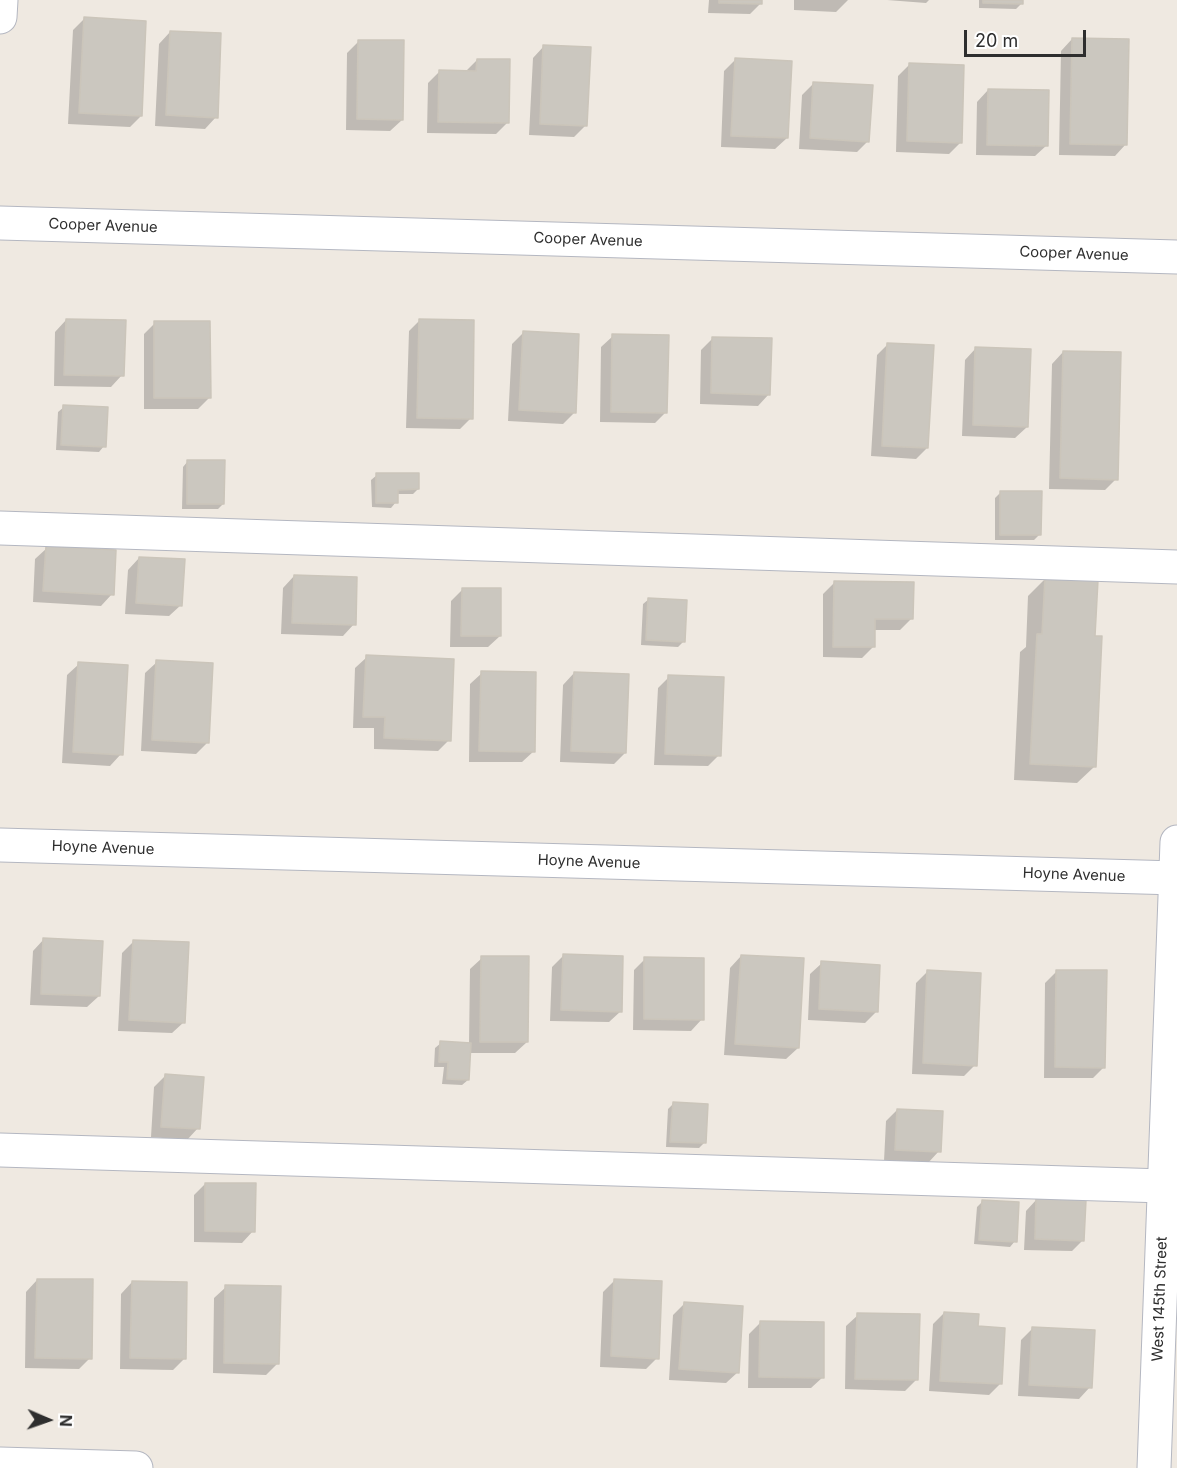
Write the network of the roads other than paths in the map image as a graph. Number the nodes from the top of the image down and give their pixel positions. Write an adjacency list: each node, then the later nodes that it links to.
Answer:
1 (1, 0): 2 (street)
2 (0, 17)
3 (0, 223): 4 (street, Cooper Avenue)
4 (1177, 257)
5 (0, 528): 6 (street)
6 (1177, 567)
7 (1177, 842): 9 (street, West 145th Street)
8 (0, 845): 9 (street, Hoyne Avenue)
9 (1176, 878): 11 (street, West 145th Street)
10 (0, 1150): 11 (street)
11 (1164, 1186): 14 (street, West 145th Street)
12 (0, 1464): 13 (street)
13 (136, 1468)
14 (1154, 1468)

